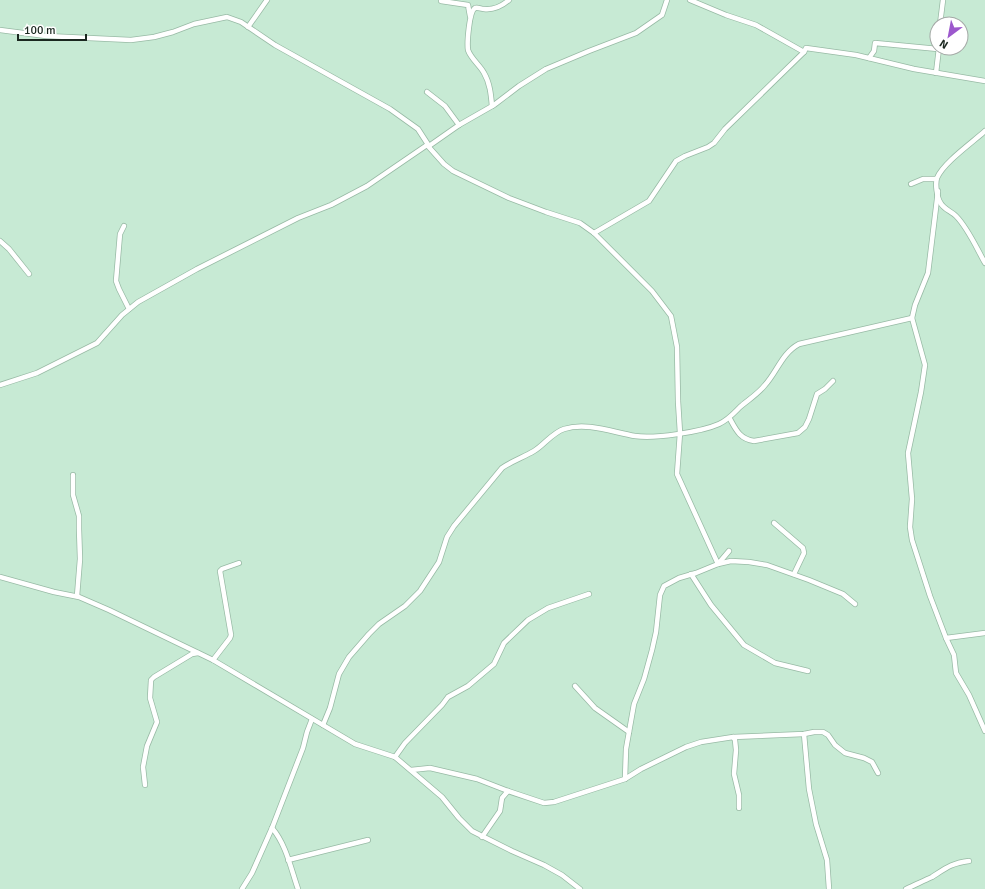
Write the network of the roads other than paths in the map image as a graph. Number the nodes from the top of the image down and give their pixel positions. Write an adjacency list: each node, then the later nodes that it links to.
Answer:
1 (267, 0): 9 (street)
2 (509, 0): 7 (street)
3 (667, 0): 18 (street)
4 (690, 0): 12 (street)
5 (943, 0): 8 (street)
6 (441, 1): 7 (street)
7 (470, 16): 18 (street)
8 (941, 16)
9 (248, 27): 10 (street); 21 (street)
10 (0, 30)
11 (929, 47): 14 (street)
12 (804, 52): 14 (street); 26 (street)
13 (937, 56): 15 (street)
14 (870, 58): 15 (street)
15 (936, 73): 16 (street)
16 (985, 81)
17 (427, 92): 19 (street)
18 (492, 106): 19 (street)
19 (459, 125): 21 (street)
20 (985, 131): 22 (street)
21 (428, 145): 26 (street); 30 (street)
22 (936, 179): 23 (street); 24 (street)
23 (910, 184)
24 (938, 191): 28 (street); 31 (street)
25 (124, 226): 30 (street)
26 (594, 233): 35 (street)
27 (0, 241): 29 (street)
28 (985, 263)
29 (29, 274)
30 (129, 309): 33 (street)
31 (912, 318): 34 (street); 48 (street)
32 (833, 381): 34 (street)
33 (0, 385)
34 (730, 419): 35 (street)
35 (680, 434): 40 (street); 54 (street)
36 (73, 475): 45 (street)
37 (774, 523): 42 (street)
38 (730, 551): 40 (street)
39 (239, 563): 50 (street)
40 (718, 564): 41 (street); 42 (street)
41 (691, 574): 51 (street); 56 (street)
42 (794, 574): 46 (street)
43 (0, 577): 45 (street)
44 (589, 594): 59 (street)
45 (77, 596): 49 (street)
46 (855, 604)
47 (985, 633): 48 (street)
48 (946, 638): 55 (street)
49 (198, 653): 50 (street); 63 (street)
50 (213, 660): 53 (street)
51 (808, 671)
52 (575, 686): 56 (street)
53 (312, 719): 54 (street); 66 (street)
54 (323, 725): 59 (street)
55 (985, 731)
56 (629, 732): 62 (street)
57 (804, 734): 58 (street); 61 (street); 74 (street)
58 (733, 737): 62 (street); 65 (street)
59 (395, 757): 60 (street)
60 (411, 770): 64 (street); 67 (street)
61 (878, 773)
62 (625, 779): 64 (street)
63 (145, 785)
64 (508, 791): 67 (street)
65 (739, 808)
66 (272, 828): 69 (street); 71 (street)
67 (482, 837): 73 (street)
68 (368, 840): 69 (street)
69 (288, 860): 72 (street)
70 (969, 861): 75 (street)
71 (242, 889)
72 (298, 889)
73 (580, 889)
74 (829, 889)
75 (906, 889)

